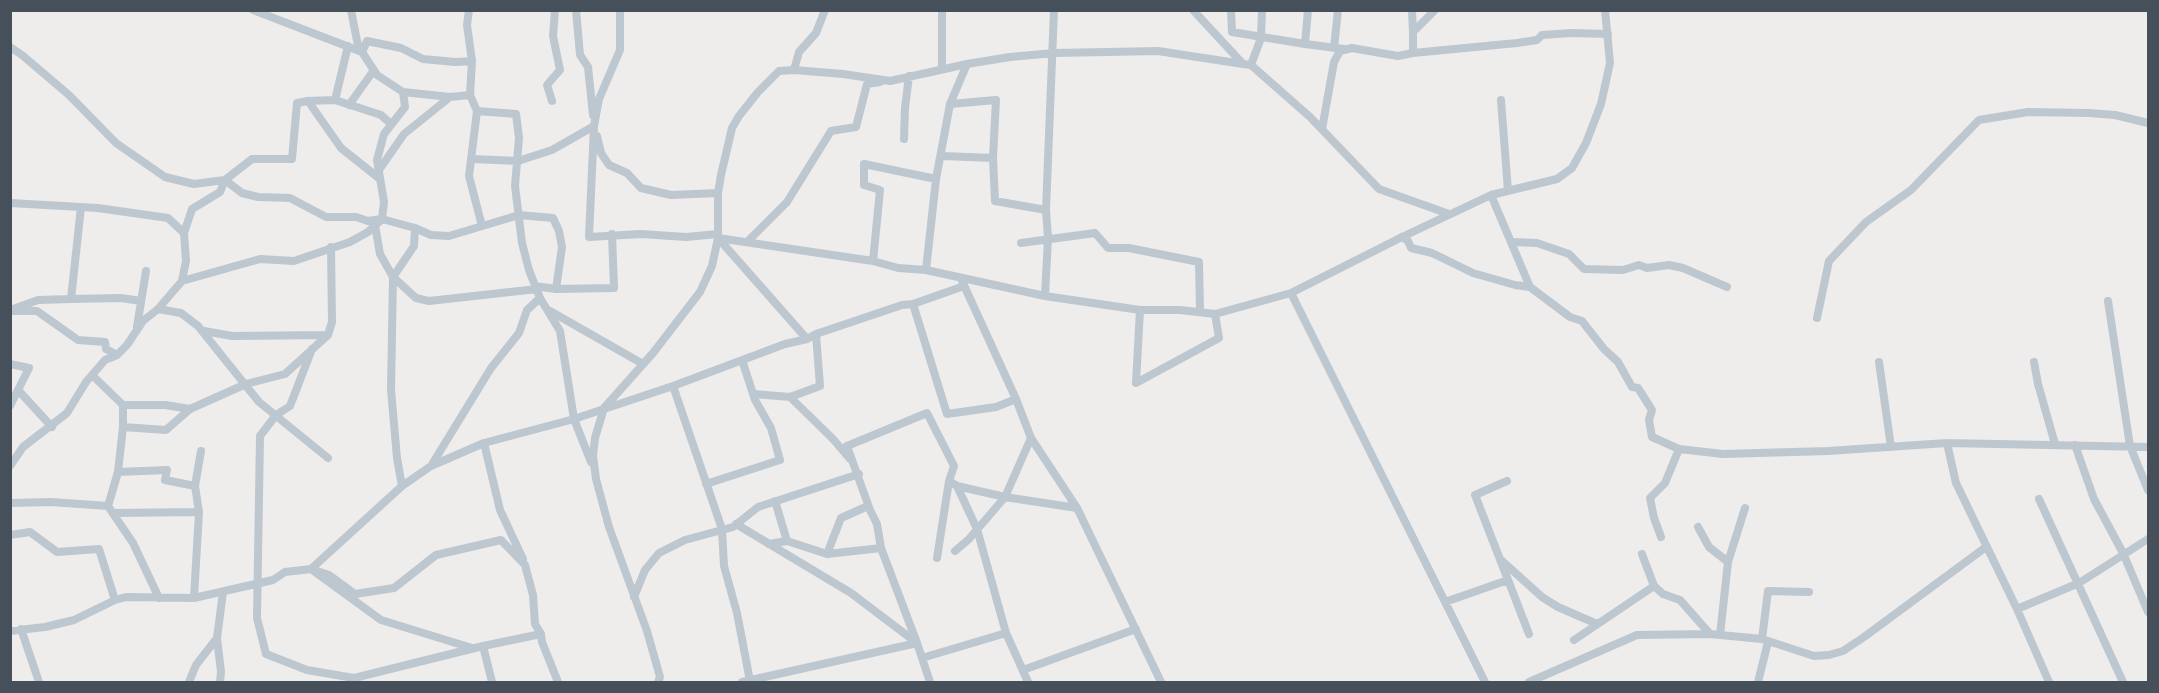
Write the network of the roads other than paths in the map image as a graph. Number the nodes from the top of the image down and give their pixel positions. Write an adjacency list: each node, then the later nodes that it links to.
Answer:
1 (253, 10): 22 (street)
2 (351, 10): 26 (street)
3 (469, 10): 29 (street)
4 (555, 10): 43 (street)
5 (576, 10): 49 (street)
6 (620, 10): 49 (street)
7 (825, 10): 34 (street)
8 (942, 10): 32 (street)
9 (1054, 10): 27 (street)
10 (1193, 10): 31 (street)
11 (1231, 10): 20 (street)
12 (1262, 10): 20 (street)
13 (1308, 10): 21 (street)
14 (1338, 10): 24 (street)
15 (1412, 10): 18 (street)
16 (1435, 10): 18 (street)
17 (1605, 10): 19 (street)
18 (1413, 32): 28 (street)
19 (1608, 34): 28 (street); 59 (street)
20 (1261, 38): 21 (street); 31 (street)
21 (1305, 44): 24 (street)
22 (348, 46): 26 (street); 40 (street)
23 (10, 47): 58 (street)
24 (1334, 48): 25 (street)
25 (1344, 49): 28 (street); 50 (street)
26 (361, 52): 29 (street); 33 (street)
27 (1054, 53): 30 (street); 31 (street); 64 (street)
28 (1413, 53)
29 (472, 61): 38 (street)
30 (967, 64): 32 (street); 44 (street)
31 (1247, 64): 50 (street)
32 (942, 69): 35 (street)
33 (374, 70): 37 (street); 45 (street)
34 (794, 70): 36 (street); 60 (street)
35 (909, 76): 36 (street); 51 (street)
36 (890, 81): 75 (street)
37 (403, 92): 39 (street); 48 (street)
38 (470, 95): 39 (street); 46 (street)
39 (450, 97): 56 (street)
40 (335, 100): 42 (street); 45 (street)
41 (1501, 100): 59 (street)
42 (308, 101): 56 (street); 58 (street)
43 (552, 101)
44 (950, 104): 52 (street); 53 (street)
45 (349, 105): 48 (street)
46 (477, 111): 54 (street); 55 (street)
47 (2148, 123): 102 (street)
48 (391, 124): 56 (street)
49 (594, 126): 55 (street); 60 (street); 71 (street)
50 (1322, 129): 65 (street)
51 (904, 139)
52 (942, 156): 53 (street); 57 (street)
53 (993, 158): 64 (street)
54 (473, 159): 55 (street); 68 (street)
55 (518, 161): 66 (street)
56 (380, 174): 67 (street)
57 (936, 179): 79 (street); 80 (street)
58 (225, 180): 67 (street); 70 (street)
59 (1508, 191): 61 (street)
60 (718, 193): 72 (street)
61 (1491, 195): 65 (street); 76 (street)
62 (10, 203): 63 (street)
63 (81, 207): 70 (street); 92 (street)
64 (1046, 210): 74 (street)
65 (1449, 214): 73 (street)
66 (519, 215): 68 (street); 88 (street); 89 (street)
67 (379, 222): 69 (street); 78 (street); 82 (street)
68 (482, 226): 69 (street)
69 (415, 228): 82 (street)
70 (184, 233): 84 (street)
71 (612, 234): 72 (street); 88 (street)
72 (718, 236): 75 (street); 107 (street); 114 (street)
73 (1402, 237): 86 (street); 90 (street)
74 (1048, 238): 77 (street); 91 (street); 100 (street)
75 (748, 241): 79 (street)
76 (1512, 242): 86 (street); 87 (street)
77 (1021, 243)
78 (331, 247): 84 (street); 106 (street)
79 (873, 261): 80 (street)
80 (926, 270): 83 (street)
81 (146, 271): 93 (street)
82 (393, 277): 89 (street); 151 (street)
83 (960, 277): 85 (street); 91 (street)
84 (182, 281): 96 (street)
85 (964, 286): 95 (street); 121 (street)
86 (1530, 287): 138 (street)
87 (1727, 287)
88 (556, 289): 89 (street)
89 (538, 291): 97 (street); 143 (street)
90 (1291, 293): 101 (street); 192 (street)
91 (1045, 296): 99 (street)
92 (71, 299): 93 (street); 98 (street)
93 (141, 301): 103 (street)
94 (2108, 301): 135 (street)
95 (913, 304): 105 (street); 121 (street)
96 (158, 309): 103 (street); 104 (street)
97 (548, 309): 114 (street); 127 (street)
98 (10, 310): 109 (street)
99 (1140, 310): 100 (street); 101 (street)
100 (1200, 311): 101 (street)
101 (1215, 314)
102 (1817, 318)
103 (136, 330): 109 (street)
104 (204, 331): 106 (street); 116 (street)
105 (816, 334): 107 (street); 120 (street)
106 (328, 335): 108 (street)
107 (807, 339): 110 (street)
108 (312, 349): 116 (street); 126 (street)
109 (117, 355): 115 (street)
110 (742, 360): 117 (street); 119 (street)
111 (1879, 362): 136 (street)
112 (2034, 362): 133 (street)
113 (10, 364): 118 (street)
114 (643, 364): 124 (street)
115 (92, 375): 122 (street); 128 (street)
116 (246, 384): 125 (street); 126 (street)
117 (673, 386): 124 (street); 148 (street)
118 (19, 391): 123 (street); 128 (street)
119 (754, 394): 120 (street); 148 (street)
120 (790, 396): 141 (street)
121 (1016, 399): 130 (street)
122 (123, 405): 125 (street); 129 (street)
123 (10, 406)
124 (604, 408): 127 (street); 144 (street)
125 (190, 409): 129 (street)
126 (276, 415): 140 (street); 184 (street)
127 (574, 419): 131 (street); 144 (street)
128 (52, 427): 142 (street)
129 (123, 427): 145 (street)
130 (1031, 438): 153 (street); 158 (street)
131 (484, 442): 143 (street); 180 (street)
132 (1947, 443): 133 (street); 136 (street); 171 (street)
133 (2055, 444): 134 (street)
134 (2075, 445): 135 (street); 174 (street)
135 (2130, 446): 137 (street); 152 (street)
136 (1891, 447): 138 (street)
137 (2148, 447)
138 (1679, 449): 167 (street)
139 (201, 451): 150 (street)
140 (328, 458)
141 (854, 464): 146 (street); 149 (street)
142 (10, 466)
143 (431, 466): 151 (street)
144 (593, 466): 188 (street)
145 (118, 472): 150 (street); 160 (street)
146 (859, 474): 155 (street); 157 (street)
147 (1507, 481): 178 (street)
148 (706, 484): 164 (street)
149 (953, 484): 153 (street); 165 (street); 177 (street)
150 (195, 486): 161 (street)
151 (402, 486): 181 (street)
152 (2148, 490)
153 (1005, 496): 158 (street); 165 (street)
154 (2039, 499): 183 (street)
155 (775, 501): 162 (street); 169 (street)
156 (10, 503): 160 (street)
157 (868, 506): 172 (street); 175 (street)
158 (1077, 508): 197 (street)
159 (1744, 508): 179 (street)
160 (110, 510): 161 (street); 189 (street)
161 (199, 512): 190 (street)
162 (736, 524): 164 (street); 170 (street)
163 (1698, 527): 179 (street)
164 (722, 529): 188 (street); 219 (street)
165 (977, 529): 173 (street); 199 (street)
166 (10, 535): 191 (street)
167 (1661, 537)
168 (2148, 539): 174 (street)
169 (787, 541): 170 (street); 175 (street)
170 (769, 544): 207 (street)
171 (1986, 547): 193 (street); 206 (street)
172 (880, 548): 175 (street); 207 (street)
173 (955, 551)
174 (2123, 553): 183 (street); 194 (street)
175 (827, 554)
176 (1642, 554): 185 (street)
177 (937, 558)
178 (1499, 558): 182 (street); 195 (street)
179 (1728, 562): 203 (street)
180 (525, 565): 181 (street); 200 (street)
181 (311, 569): 184 (street); 209 (street)
182 (1508, 579): 192 (street); 201 (street)
183 (2079, 583): 193 (street); 227 (street)
184 (259, 584): 186 (street); 212 (street)
185 (1654, 586): 195 (street); 202 (street)
186 (223, 592): 190 (street); 204 (street)
187 (1809, 592): 206 (street)
188 (634, 597): 218 (street)
189 (159, 598): 190 (street); 191 (street)
190 (194, 598)
191 (115, 600): 196 (street)
192 (1445, 602): 223 (street)
193 (2017, 609): 226 (street)
194 (2148, 612)
195 (1596, 624): 205 (street)
196 (21, 629): 198 (street); 213 (street)
197 (1136, 629): 211 (street); 222 (street)
198 (10, 631)
199 (1006, 633): 210 (street); 211 (street)
200 (541, 634): 208 (street); 217 (street)
201 (1529, 634)
202 (1710, 634): 203 (street); 224 (street)
203 (1720, 635): 206 (street)
204 (217, 638): 214 (street); 215 (street)
205 (1574, 640)
206 (1765, 640): 225 (street)
207 (917, 643): 210 (street); 219 (street)
208 (483, 646): 209 (street); 216 (street)
209 (472, 648): 212 (street)
210 (922, 658): 220 (street)
211 (1023, 670): 221 (street)
212 (355, 680)
213 (39, 682)
214 (189, 682)
215 (220, 682)
216 (492, 682)
217 (558, 682)
218 (658, 682)
219 (746, 682)
220 (930, 682)
221 (1028, 682)
222 (1161, 682)
223 (1485, 682)
224 (1529, 682)
225 (1758, 682)
226 (2049, 682)
227 (2123, 682)

